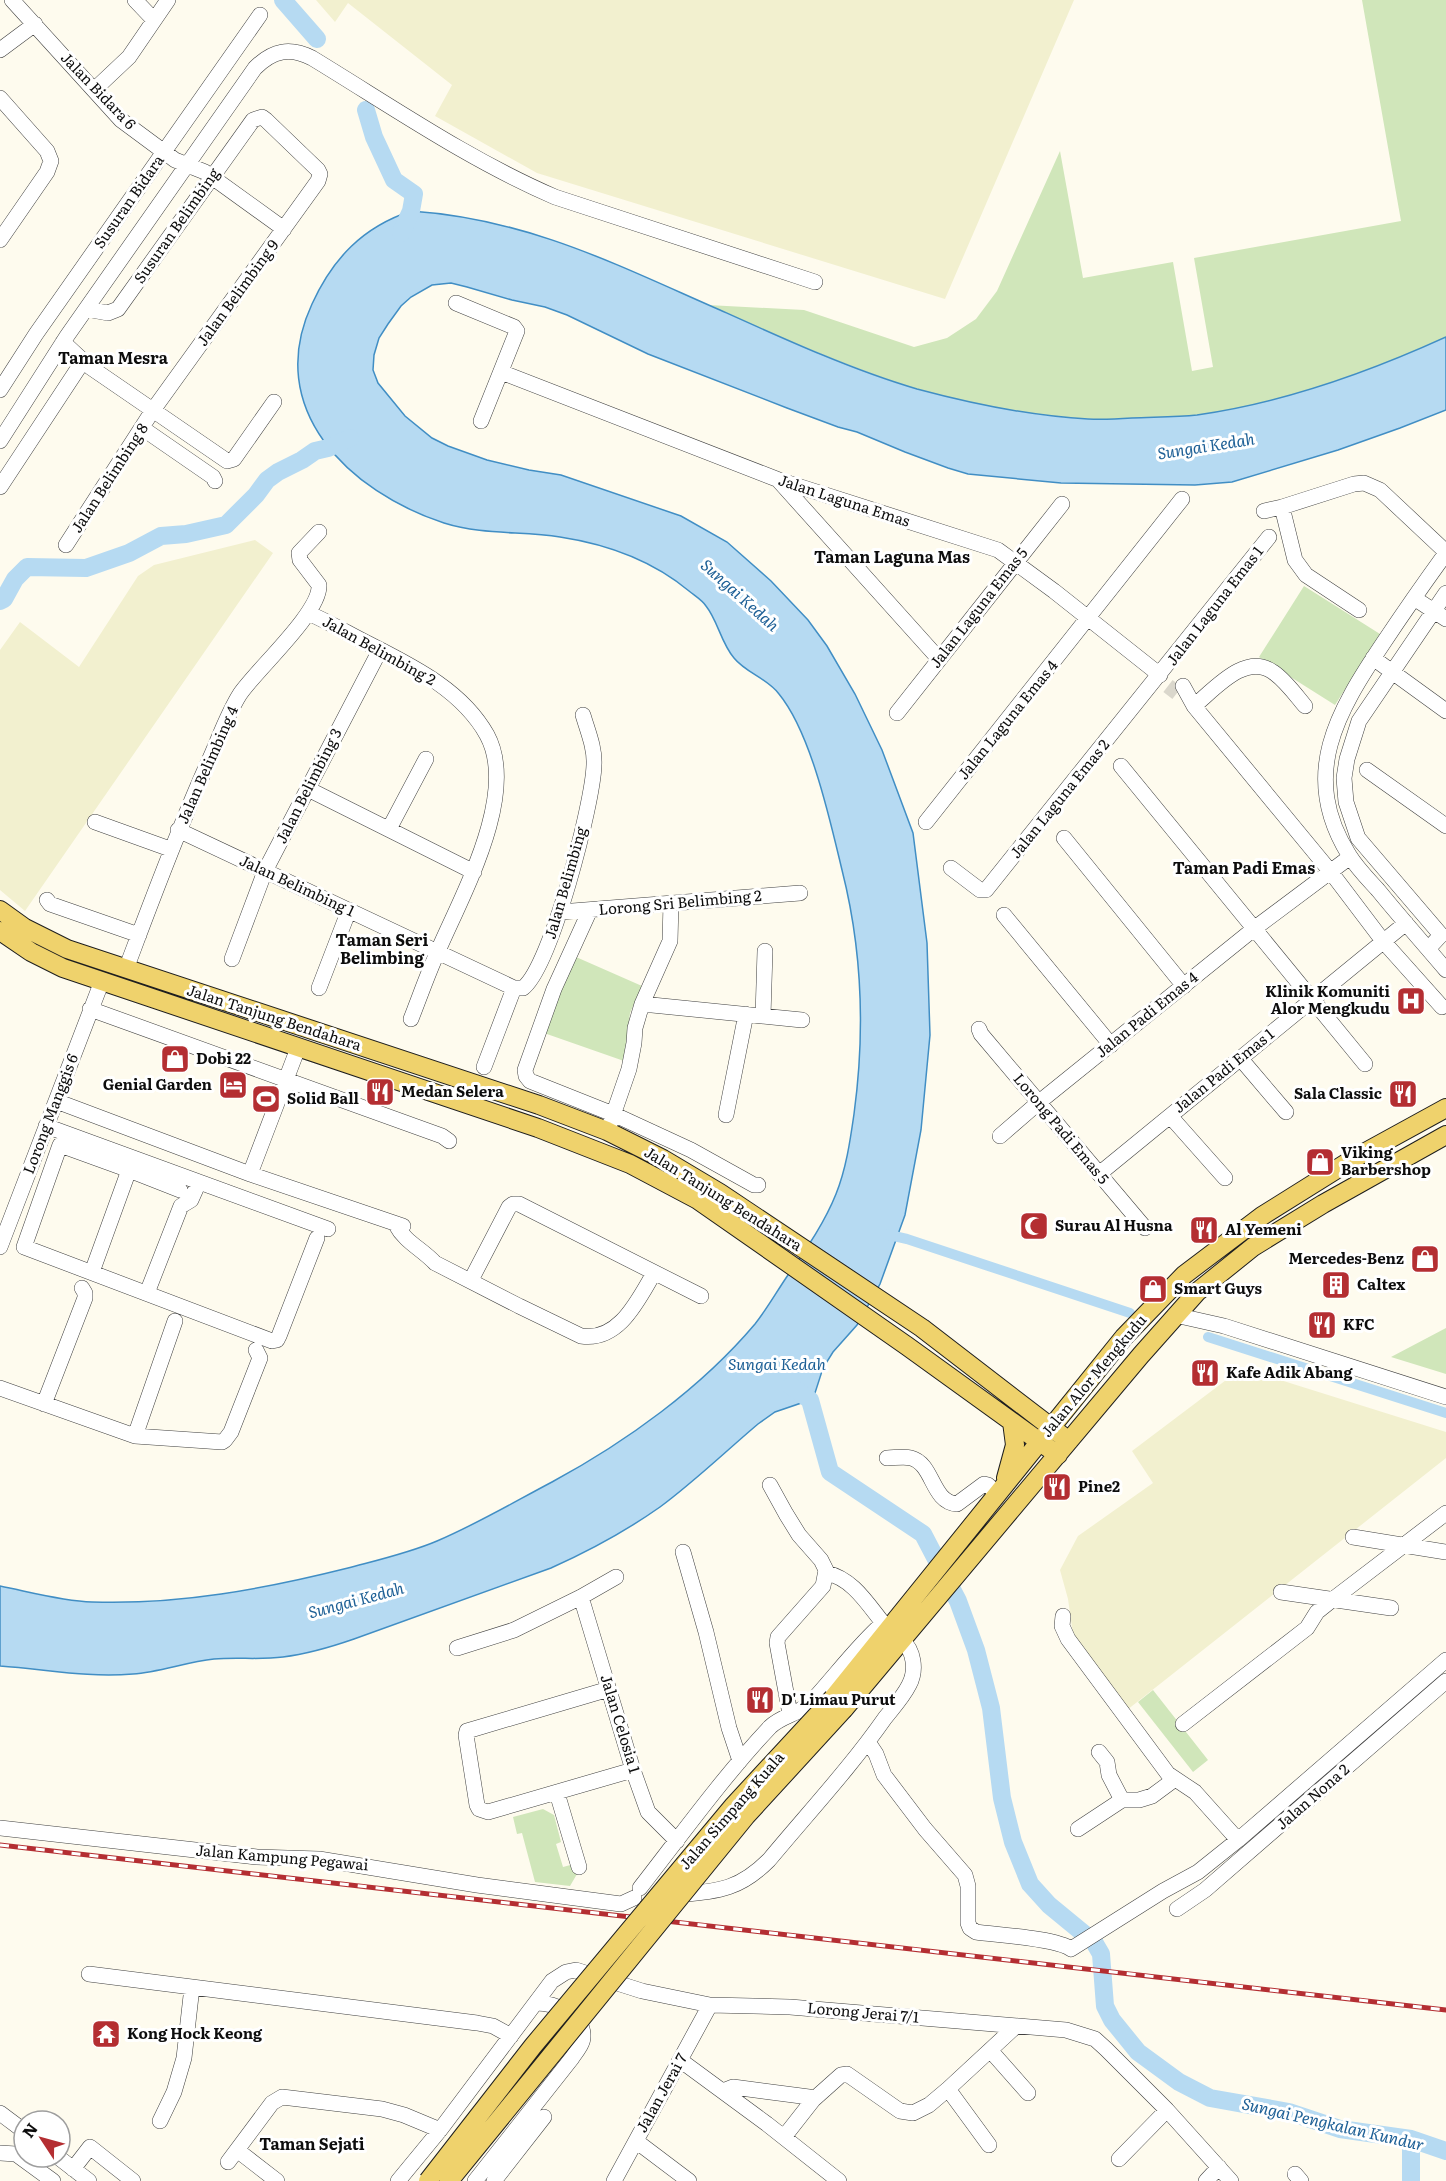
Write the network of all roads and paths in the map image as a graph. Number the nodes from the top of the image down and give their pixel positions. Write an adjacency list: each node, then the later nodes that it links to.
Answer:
1 (12, 0): 6 (street, Jalan Bidara 6)
2 (135, 0): 5 (street)
3 (168, 0): 5 (street)
4 (260, 15): 11 (street, Susuran Bidara)
5 (154, 20): 8 (street)
6 (35, 24): 7 (street); 8 (street, Jalan Bidara 6)
7 (0, 50)
8 (94, 90): 11 (street, Jalan Bidara 6)
9 (0, 98): 15 (street)
10 (258, 117): 13 (street, Susuran Belimbing); 14 (street, Jalan Belimbing 9)
11 (164, 152): 12 (street, Jalan Bidara 6); 19 (street, Susuran Bidara)
12 (187, 164): 13 (street, Jalan Bidara 6); 16 (street); 18 (street)
13 (212, 177): 14 (street, Jalan Bidara 6); 18 (street, Susuran Belimbing)
14 (284, 229): 25 (street, Jalan Belimbing 9)
15 (0, 240)
16 (815, 282)
17 (456, 303): 22 (street)
18 (86, 309): 20 (street)
19 (45, 321): 20 (street); 23 (street, Susuran Bidara)
20 (65, 339): 21 (street); 28 (street)
21 (83, 361): 25 (street); 31 (street)
22 (501, 372): 26 (street); 29 (street, Jalan Laguna Emas)
23 (0, 390)
24 (274, 402): 25 (street)
25 (153, 410): 27 (street, Jalan Belimbing 8)
26 (481, 421)
27 (142, 428): 30 (street); 38 (street, Jalan Belimbing 8)
28 (0, 441)
29 (779, 480): 40 (street, Jalan Laguna Emas); 49 (street)
30 (215, 481)
31 (0, 487)
32 (1182, 499): 46 (street, Jalan Laguna Emas 4)
33 (1062, 504): 40 (street, Jalan Laguna Emas 5)
34 (1282, 507): 35 (street); 39 (street); 43 (street)
35 (1264, 511)
36 (319, 532): 44 (street, Jalan Belimbing 4)
37 (1269, 537): 51 (street, Jalan Laguna Emas 1)
38 (66, 545)
39 (1446, 552): 42 (street)
40 (1015, 562): 46 (street, Jalan Laguna Emas); 49 (street, Jalan Laguna Emas 5)
41 (1446, 593): 45 (street)
42 (1414, 598): 45 (street); 48 (street)
43 (1359, 610)
44 (308, 613): 47 (street, Jalan Belimbing 2); 65 (street, Jalan Belimbing 4)
45 (1440, 615): 50 (street)
46 (1089, 618): 51 (street, Jalan Laguna Emas); 62 (street, Jalan Laguna Emas 4)
47 (380, 650): 60 (street, Jalan Belimbing 3); 72 (street, Jalan Belimbing 2)
48 (1373, 658): 50 (street); 68 (street)
49 (939, 659): 55 (street, Jalan Laguna Emas 5)
50 (1392, 672): 54 (street); 86 (street)
51 (1169, 681): 52 (street, Jalan Laguna Emas); 69 (street, Jalan Laguna Emas 2)
52 (1194, 706): 53 (street); 71 (street, Jalan Laguna Emas)
53 (1305, 706)
54 (1446, 711)
55 (897, 713)
56 (584, 715): 79 (street, Jalan Belimbing)
57 (426, 759): 64 (street)
58 (1121, 766): 82 (street)
59 (1367, 770): 63 (street)
60 (308, 789): 64 (street); 70 (street, Jalan Belimbing 3)
61 (96, 822): 67 (street)
62 (926, 822)
63 (1446, 826)
64 (389, 829): 72 (street)
65 (178, 830): 67 (street, Jalan Belimbing 4); 70 (street, Jalan Belimbing 1)
66 (1064, 838): 93 (street)
67 (170, 849): 84 (street, Jalan Belimbing 4)
68 (1350, 857): 71 (street, Jalan Padi Emas 4); 81 (street)
69 (951, 868)
70 (266, 871): 77 (street, Jalan Belimbing 1); 89 (street, Jalan Belimbing 3)
71 (1330, 871): 82 (street, Jalan Padi Emas 4); 85 (street, Jalan Laguna Emas)
72 (474, 872): 88 (street, Jalan Belimbing 2)
73 (800, 893): 75 (street, Lorong Sri Belimbing 2)
74 (47, 900): 84 (street)
75 (672, 903): 78 (street, Lorong Sri Belimbing 2); 97 (street)
76 (0, 910): 90 (main road, Jalan Tanjung Bendahara)
77 (350, 910): 88 (street, Jalan Belimbing 1); 94 (street)
78 (590, 910): 79 (street, Lorong Sri Belimbing 2); 118 (street, Jalan Belimbing)
79 (560, 912): 95 (street, Jalan Belimbing)
80 (1004, 915): 105 (street)
81 (1406, 923): 85 (street, Jalan Padi Emas 1); 86 (street)
82 (1256, 928): 93 (street, Jalan Padi Emas 4); 96 (street)
83 (0, 931): 92 (main road, Jalan Tanjung Bendahara)
84 (139, 935): 90 (street, Jalan Belimbing 4)
85 (1383, 941): 96 (street, Jalan Padi Emas 1); 98 (street, Jalan Laguna Emas)
86 (1428, 949): 91 (street)
87 (765, 951): 101 (street)
88 (437, 952): 95 (street, Jalan Belimbing 1); 102 (street, Jalan Belimbing 2)
89 (232, 959)
90 (126, 969): 109 (main road, Jalan Tanjung Bendahara)
91 (1446, 970)
92 (102, 981): 99 (street, Lorong Manggis 6); 106 (main road, Jalan Tanjung Bendahara)
93 (1184, 986): 105 (street, Jalan Padi Emas 4)
94 (319, 988)
95 (514, 988): 109 (street)
96 (1312, 999): 107 (street, Jalan Padi Emas 1); 108 (street)
97 (642, 1004): 100 (street); 118 (street)
98 (1442, 1007)
99 (90, 1009): 110 (street); 111 (street, Lorong Manggis 6)
100 (746, 1014): 101 (street); 116 (street)
101 (763, 1016): 103 (street)
102 (411, 1019)
103 (801, 1020)
104 (979, 1029): 112 (street, Lorong Padi Emas 5)
105 (1111, 1045): 112 (street, Jalan Padi Emas 4)
106 (298, 1048): 110 (street); 113 (main road, Jalan Tanjung Bendahara)
107 (1240, 1058): 115 (street); 117 (street, Jalan Padi Emas 1)
108 (1365, 1064)
109 (481, 1076): 113 (main road); 118 (main road, Jalan Tanjung Bendahara)
110 (285, 1080): 122 (street); 124 (street)
111 (56, 1101): 119 (street, Lorong Manggis 6); 124 (street)
112 (1038, 1103): 121 (street, Jalan Padi Emas 4); 125 (street, Lorong Padi Emas 5)
113 (471, 1104): 144 (main road, Jalan Tanjung Bendahara)
114 (1446, 1108): 143 (main road, Jalan Alor Mengkudu)
115 (1286, 1112)
116 (726, 1115)
117 (1170, 1116): 125 (street, Jalan Padi Emas 1); 126 (street)
118 (610, 1123): 128 (street); 144 (main road, Jalan Tanjung Bendahara)
119 (46, 1126): 127 (street); 130 (street, Lorong Manggis 6)
120 (1446, 1135): 137 (main road, Jalan Alor Mengkudu)
121 (1000, 1136)
122 (449, 1141)
123 (129, 1170): 127 (street); 131 (street); 131 (street)
124 (250, 1174): 133 (street)
125 (1099, 1174): 129 (street, Lorong Padi Emas 5)
126 (1225, 1178)
127 (188, 1183): 135 (street); 135 (street)
128 (758, 1185)
129 (1145, 1228)
130 (0, 1247)
131 (92, 1272): 135 (street)
132 (654, 1273): 133 (street); 133 (street); 136 (street)
133 (471, 1280)
134 (82, 1288): 142 (street)
135 (147, 1293)
136 (701, 1296)
137 (1175, 1316): 141 (street); 147 (main road, Jalan Alor Mengkudu)
138 (175, 1321): 146 (street)
139 (256, 1350): 146 (street)
140 (0, 1388): 142 (street)
141 (1446, 1397)
142 (44, 1404): 146 (street)
143 (1066, 1408): 144 (main road); 145 (main road, Jalan Alor Mengkudu)
144 (1018, 1415): 145 (main road, Jalan Tanjung Bendahara); 150 (main road)
145 (1045, 1435): 147 (main road, Jalan Tanjung Bendahara); 150 (main road, Jalan Simpang Kuala)
146 (135, 1436)
147 (1063, 1448): 158 (main road, Jalan Simpang Kuala)
148 (887, 1458): 150 (street)
149 (770, 1485): 156 (street)
150 (1001, 1490): 158 (main road, Jalan Simpang Kuala)
151 (1446, 1513): 153 (street)
152 (1353, 1537): 153 (street)
153 (1405, 1545): 155 (street); 161 (street)
154 (683, 1552): 174 (street)
155 (1446, 1552)
156 (826, 1573): 164 (street, Jalan Kampung Pegawai); 170 (street)
157 (616, 1577): 160 (street)
158 (933, 1588): 164 (main road, Jalan Simpang Kuala)
159 (1281, 1592): 161 (street)
160 (581, 1597): 165 (street); 168 (street, Jalan Celosia 1)
161 (1332, 1600): 162 (street); 171 (street)
162 (1391, 1608)
163 (1063, 1616): 176 (street)
164 (892, 1629): 169 (main road, Jalan Simpang Kuala); 170 (street); 172 (street, Jalan Kampung Pegawai)
165 (457, 1648)
166 (1446, 1660): 181 (street)
167 (1446, 1681): 185 (street, Jalan Nona 2)
168 (609, 1689): 175 (street, Jalan Celosia 1); 177 (street)
169 (838, 1703): 214 (main road, Jalan Simpang Kuala, bridge); 215 (main road, Jalan Simpang Kuala, bridge)
170 (790, 1714): 174 (street)
171 (1183, 1724)
172 (868, 1742): 181 (street); 184 (street, Jalan Kampung Pegawai)
173 (1099, 1752): 178 (street)
174 (740, 1761): 182 (street)
175 (633, 1770): 177 (street); 182 (street, Jalan Celosia 1)
176 (1175, 1779): 178 (street); 181 (street)
177 (557, 1792): 183 (street)
178 (1122, 1800): 180 (street)
179 (0, 1828): 184 (street, Jalan Kampung Pegawai)
180 (1078, 1829)
181 (1238, 1840)
182 (676, 1841): 184 (street)
183 (579, 1867)
184 (642, 1894)
185 (1177, 1909)
186 (89, 1974): 187 (street)
187 (192, 1987): 191 (street); 200 (street)
188 (536, 2003): 189 (street, Lorong Jerai 7/1); 191 (street, Lorong Jerai 7/1); 216 (street)
189 (710, 2004): 190 (street, Lorong Jerai 7/1); 193 (street, Jalan Jerai 7)
190 (1015, 2026): 192 (street); 198 (street, Lorong Jerai 7/1)
191 (511, 2036): 201 (street, Lorong Jerai 7/1)
192 (990, 2050): 194 (street); 196 (street)
193 (680, 2060): 195 (street); 203 (street, Jalan Jerai 7)
194 (948, 2089): 197 (street); 204 (street)
195 (723, 2091): 197 (street); 202 (street)
196 (1028, 2093)
197 (813, 2100): 202 (street)
198 (1167, 2110): 206 (street); 207 (street, Lorong Jerai 7/1)
199 (544, 2117): 217 (street)
200 (160, 2121)
201 (440, 2130): 212 (street); 213 (street, Lorong Jerai 7/1)
202 (784, 2137): 220 (street)
203 (636, 2141): 218 (street, Jalan Jerai 7); 219 (street)
204 (989, 2145)
205 (0, 2154): 209 (street)
206 (1119, 2159)
207 (1219, 2167): 221 (street); 222 (street, Lorong Jerai 7/1)
208 (73, 2169): 210 (street); 211 (street)
209 (52, 2181)
210 (89, 2181)
211 (133, 2181)
212 (277, 2181)
213 (398, 2181)
214 (428, 2181)
215 (448, 2181)
216 (475, 2181)
217 (494, 2181)
218 (614, 2181)
219 (689, 2181)
220 (839, 2181)
221 (1206, 2181)
222 (1231, 2181)

